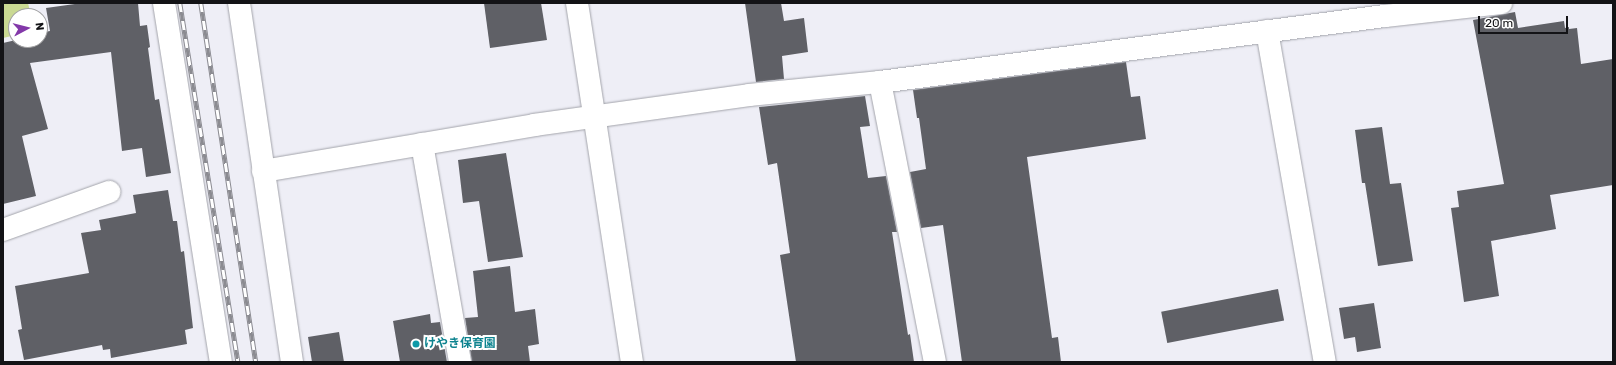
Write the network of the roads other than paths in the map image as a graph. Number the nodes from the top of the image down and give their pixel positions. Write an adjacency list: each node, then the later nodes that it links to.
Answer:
1 (164, 3): 12 (street)
2 (239, 3): 9 (street)
3 (577, 3): 7 (street)
4 (1501, 3): 5 (street)
5 (1267, 31): 6 (street); 17 (street)
6 (880, 82): 7 (street); 16 (street)
7 (594, 117): 8 (street); 15 (street)
8 (422, 144): 9 (street); 14 (street)
9 (263, 171): 13 (street)
10 (109, 192): 11 (street)
11 (3, 230)
12 (221, 362)
13 (292, 362)
14 (460, 362)
15 (632, 362)
16 (935, 362)
17 (1325, 362)

